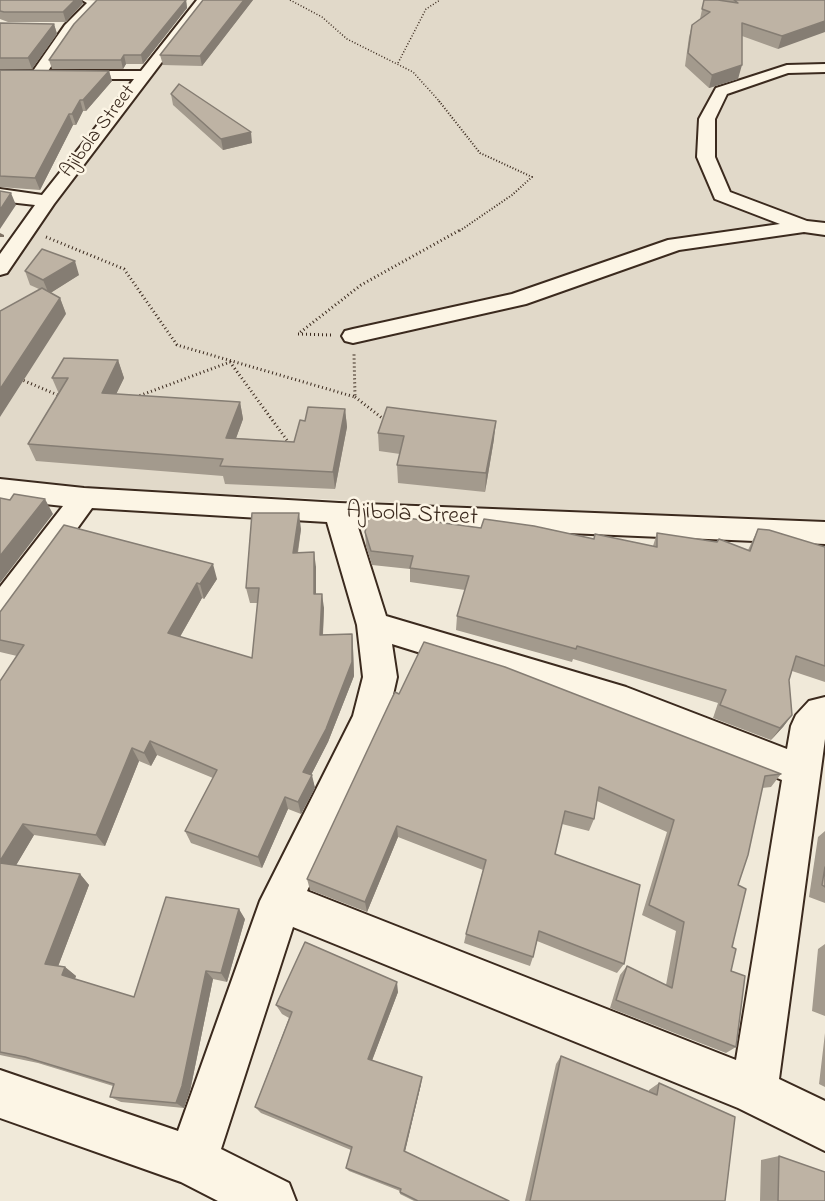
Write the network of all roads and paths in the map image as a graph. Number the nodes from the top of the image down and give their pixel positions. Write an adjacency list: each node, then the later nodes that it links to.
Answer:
1 (88, 0): 2 (street)
2 (96, 0): 5 (street); 8 (street)
3 (290, 0): 9 (path)
4 (440, 0): 9 (path)
5 (154, 2)
6 (198, 2): 13 (street, Ajibola Street)
7 (49, 28): 8 (street)
8 (70, 28): 11 (street)
9 (398, 63): 19 (path)
10 (825, 68): 16 (street)
11 (38, 74): 12 (street); 13 (street)
12 (0, 75)
13 (142, 75): 15 (street, Ajibola Street)
14 (0, 195): 15 (street)
15 (47, 201): 17 (street, Ajibola Street)
16 (815, 228): 19 (street)
17 (25, 232): 18 (street, Ajibola Street); 20 (path)
18 (0, 269)
19 (353, 336): 22 (path)
20 (230, 362): 22 (path); 24 (path); 26 (path)
21 (10, 375): 23 (path)
22 (356, 397): 25 (path)
23 (63, 398)
24 (129, 400)
25 (392, 426)
26 (292, 447)
27 (0, 489): 28 (street, Ajibola Street)
28 (84, 498): 29 (street, Ajibola Street); 31 (street)
29 (339, 513): 30 (street, Ajibola Street); 32 (street)
30 (825, 533)
31 (0, 610)
32 (374, 625): 34 (street); 35 (street)
33 (825, 712): 34 (street)
34 (802, 771): 36 (street)
35 (281, 901): 36 (street); 39 (street)
36 (754, 1091): 38 (street)
37 (0, 1094): 39 (street)
38 (825, 1128)
39 (192, 1161): 40 (street)
40 (271, 1201)

